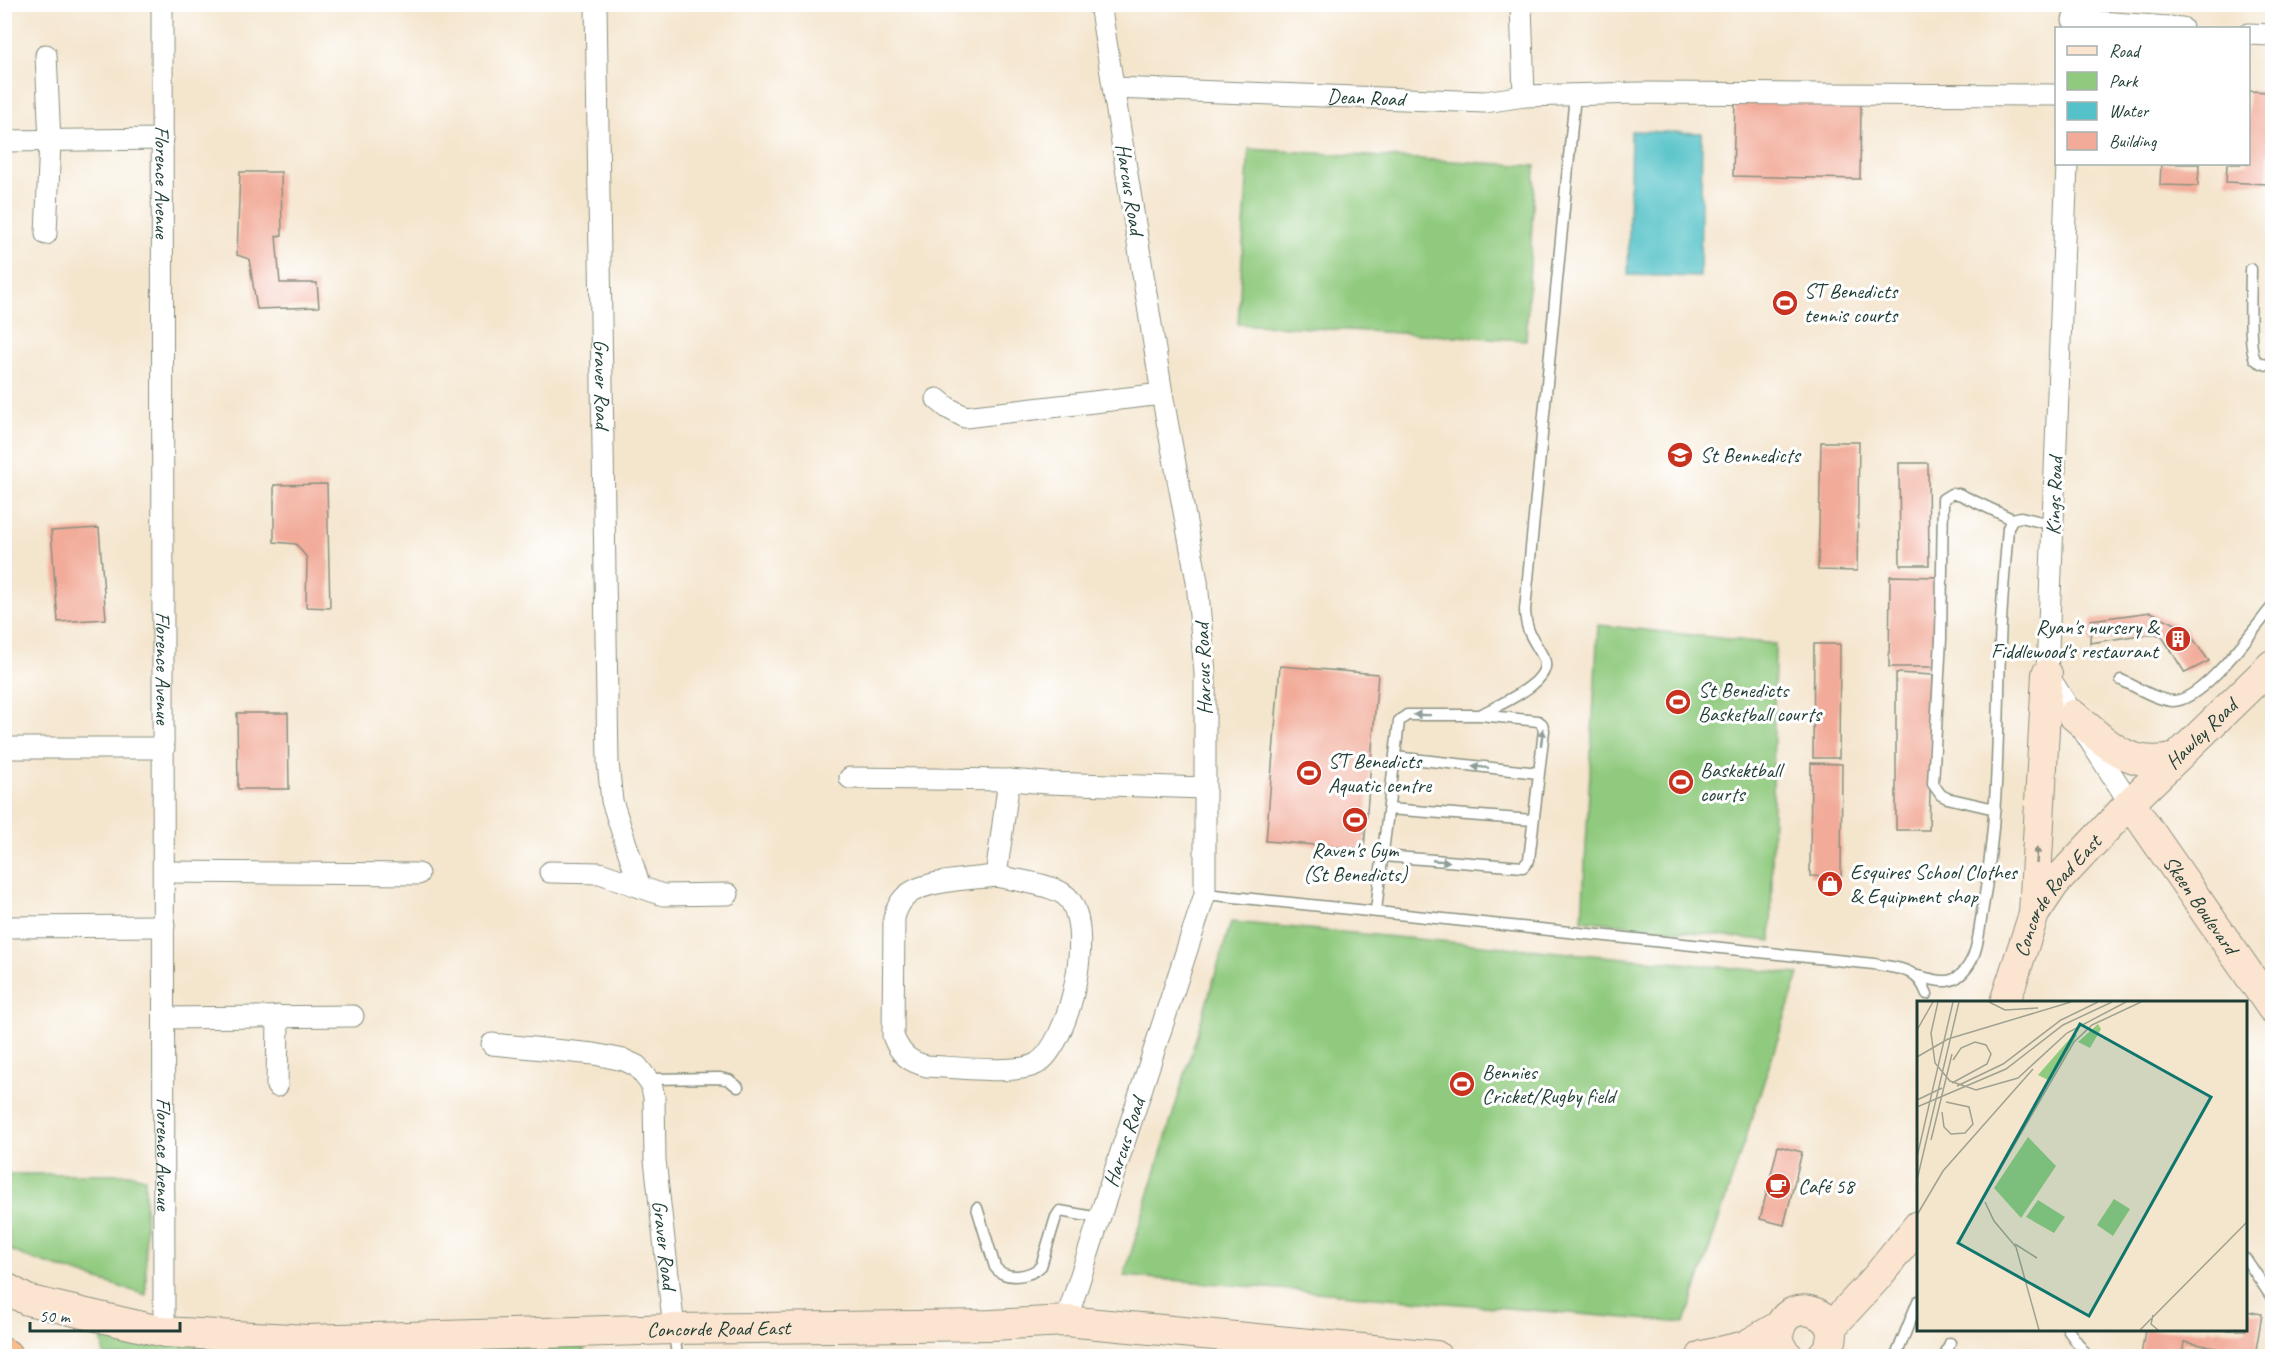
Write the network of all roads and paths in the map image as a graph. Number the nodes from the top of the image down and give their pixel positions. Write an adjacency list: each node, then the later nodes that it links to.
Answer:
1 (162, 4): 14 (street, Florence Avenue)
2 (596, 4): 48 (street, Graver Road)
3 (1100, 4): 10 (street, Harcus Road)
4 (1521, 4): 13 (street)
5 (2074, 18): 6 (street)
6 (2170, 27)
7 (2250, 34): 8 (street)
8 (2272, 35)
9 (46, 55): 16 (street)
10 (1114, 88): 13 (street, Dean Road); 21 (street, Harcus Road)
11 (1575, 95): 12 (street, Dean Road); 13 (street, Dean Road); 29 (lane)
12 (2055, 95)
13 (1524, 96)
14 (163, 139): 16 (street); 32 (street, Florence Avenue)
15 (4, 141): 16 (street)
16 (50, 141): 18 (street)
17 (2067, 165): 24 (street, Kings Road)
18 (46, 234)
19 (2251, 269): 20 (lane)
20 (2272, 366)
21 (1162, 394): 22 (street); 38 (street, Harcus Road)
22 (937, 399)
23 (2012, 519): 24 (lane); 41 (lane); 41 (lane)
24 (2053, 525): 27 (street, Kings Road)
25 (2272, 607): 28 (lane)
26 (2272, 665): 34 (main road, Hawley Road)
27 (2046, 674): 30 (street); 52 (main road, one-way to 27)
28 (2121, 680)
29 (1480, 715): 33 (lane, one-way to 33); 35 (lane, one-way to 29)
30 (2073, 715): 34 (main road); 39 (street)
31 (4, 748): 32 (street)
32 (164, 748): 44 (street, Florence Avenue)
33 (1395, 757): 35 (lane, one-way to 33); 40 (lane)
34 (2176, 758): 39 (main road, Hawley Road)
35 (1538, 773): 42 (lane)
36 (850, 778): 37 (street)
37 (1009, 780): 38 (street); 47 (street)
38 (1205, 788): 50 (street, Harcus Road)
39 (2130, 803): 52 (main road, Concorde Road East); 57 (main road, Skeen Boulevard)
40 (1389, 809): 42 (lane); 43 (lane)
41 (1995, 809): 55 (lane)
42 (1533, 820): 43 (lane, one-way to 42)
43 (1383, 856): 51 (lane)
44 (164, 872): 46 (street); 53 (street, Florence Avenue)
45 (550, 872): 48 (street)
46 (418, 874)
47 (996, 876): 47 (street)
48 (640, 887): 49 (street)
49 (728, 894)
50 (1205, 894): 51 (lane); 67 (street, Harcus Road)
51 (1376, 911): 55 (lane)
52 (2034, 914): 58 (main road, Concorde Road East)
53 (164, 926): 54 (street); 61 (street, Florence Avenue)
54 (4, 927)
55 (1917, 975): 56 (lane)
56 (1927, 994)
57 (2266, 994)
58 (2005, 1001)
59 (278, 1016): 60 (street); 61 (street); 64 (street)
60 (353, 1016)
61 (164, 1018): 77 (street, Florence Avenue)
62 (492, 1044): 63 (street)
63 (647, 1079): 65 (lane); 79 (street, Graver Road)
64 (277, 1086)
65 (738, 1087)
66 (977, 1208): 67 (lane)
67 (1100, 1218): 74 (street, Harcus Road)
68 (1917, 1227): 73 (main road)
69 (2247, 1260): 71 (lane)
70 (4, 1287): 77 (main road, Concorde Road East)
71 (2272, 1298)
72 (1917, 1304): 84 (lane)
73 (1819, 1318): 75 (main road); 83 (main road)
74 (1066, 1321): 79 (main road, Concorde Road East); 80 (main road, Concorde Road East)
75 (1781, 1325): 81 (main road); 82 (main road)
76 (2069, 1331): 86 (lane)
77 (164, 1332): 79 (main road, Concorde Road East)
78 (1950, 1342): 85 (lane)
79 (675, 1343)
80 (1436, 1356)
81 (1702, 1356)
82 (1788, 1356)
83 (1823, 1356)
84 (1896, 1356)
85 (1945, 1356)
86 (2087, 1356)

